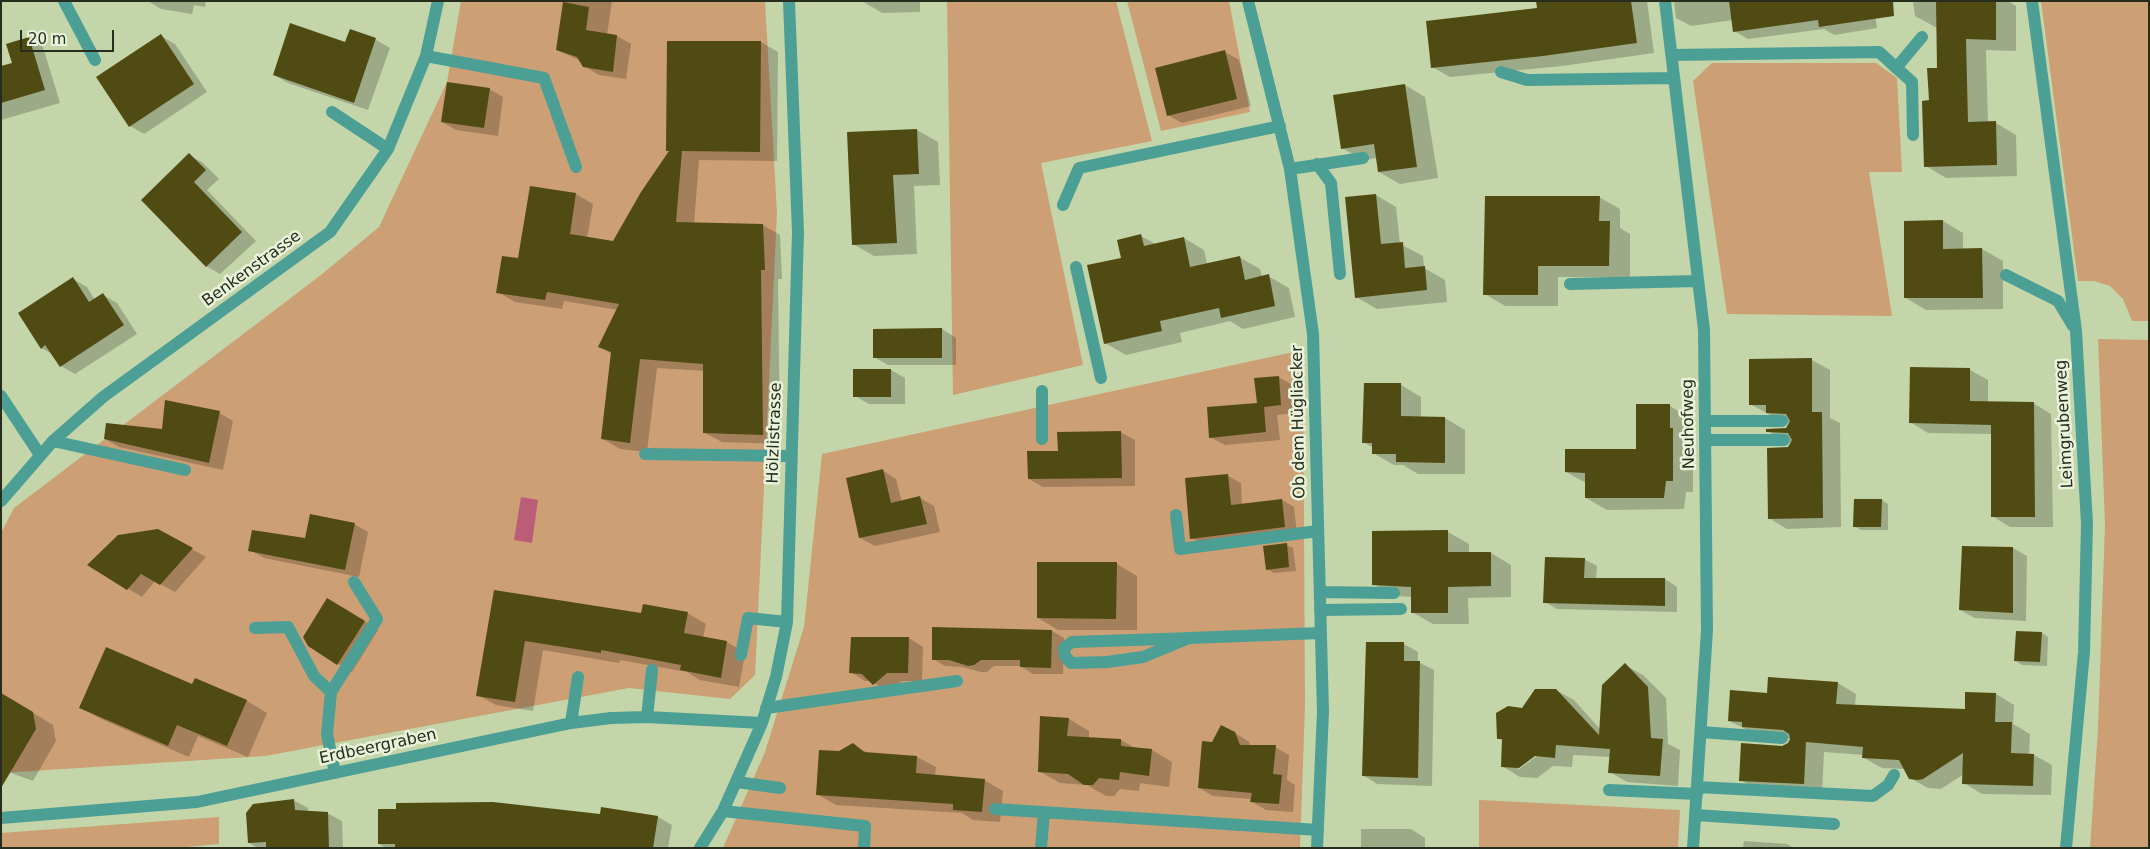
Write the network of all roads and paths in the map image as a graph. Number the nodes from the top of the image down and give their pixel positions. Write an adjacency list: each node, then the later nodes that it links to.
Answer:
1 (64, 1): 10 (street)
2 (438, 1): 9 (street, Benkenstrasse)
3 (789, 1): 40 (street, Hölzlistrasse)
4 (1248, 1): 15 (street, Ob dem Hügliacker)
5 (1665, 1): 8 (street, Neuhofweg)
6 (2032, 1): 28 (street, Leimgrubenweg)
7 (1922, 37): 11 (street)
8 (1672, 55): 11 (street); 13 (street, Neuhofweg)
9 (426, 56): 17 (street, Benkenstrasse); 20 (street)
10 (95, 60)
11 (1896, 68): 16 (street)
12 (1501, 72): 13 (street)
13 (1674, 78): 26 (street, Neuhofweg)
14 (332, 112): 17 (street)
15 (1280, 126): 21 (street, Ob dem Hügliacker); 22 (street)
16 (1912, 134)
17 (388, 149): 37 (street, Benkenstrasse)
18 (1363, 158): 19 (street)
19 (1317, 164): 21 (street); 24 (street)
20 (576, 166)
21 (1290, 169): 44 (street, Ob dem Hügliacker)
22 (1063, 205)
23 (1076, 267): 29 (street)
24 (1340, 274)
25 (2006, 275): 28 (street)
26 (1698, 281): 27 (street); 32 (street, Neuhofweg)
27 (1570, 284)
28 (2076, 331): 83 (street, Leimgrubenweg)
29 (1101, 378)
30 (1042, 390): 34 (street)
31 (1, 396): 39 (street)
32 (1705, 421): 33 (street); 35 (street, Neuhofweg)
33 (1782, 421)
34 (1042, 439)
35 (1705, 440): 36 (street); 63 (street, Neuhofweg)
36 (1784, 440)
37 (53, 442): 39 (street, Benkenstrasse); 41 (street)
38 (645, 454): 40 (street)
39 (40, 455): 42 (street, Benkenstrasse)
40 (790, 456): 50 (street, Hölzlistrasse)
41 (185, 470)
42 (1, 501)
43 (1176, 515): 44 (street)
44 (1318, 531): 46 (street, Ob dem Hügliacker)
45 (354, 582): 58 (street)
46 (1320, 592): 47 (street); 49 (street, Ob dem Hügliacker)
47 (1394, 593)
48 (1401, 609): 49 (street)
49 (1320, 610): 52 (street, Ob dem Hügliacker)
50 (787, 622): 54 (street); 59 (street, Hölzlistrasse)
51 (255, 628): 58 (street)
52 (1321, 633): 53 (street); 77 (street, Ob dem Hügliacker)
53 (1192, 638): 53 (street)
54 (741, 655)
55 (652, 670): 60 (street)
56 (578, 676): 61 (street)
57 (957, 680): 59 (street)
58 (331, 692): 65 (street)
59 (766, 708): 62 (street, Hölzlistrasse)
60 (647, 716): 61 (street, Erdbeergraben); 62 (street, Erdbeergraben)
61 (571, 724): 65 (street, Erdbeergraben)
62 (762, 724): 67 (street, Hölzlistrasse)
63 (1700, 732): 64 (street); 70 (street, Neuhofweg)
64 (1782, 738)
65 (335, 773): 75 (street, Erdbeergraben)
66 (1894, 775): 70 (street)
67 (737, 782): 68 (street); 72 (street, Hölzlistrasse)
68 (780, 788)
69 (1609, 790): 70 (street)
70 (1697, 791): 74 (street, Neuhofweg)
71 (995, 809): 73 (street)
72 (723, 811): 78 (street, Hölzlistrasse); 79 (street)
73 (1044, 812): 77 (street); 80 (street)
74 (1695, 815): 76 (street); 82 (street, Neuhofweg)
75 (1, 818)
76 (1834, 824)
77 (1318, 830): 81 (street, Ob dem Hügliacker)
78 (700, 848)
79 (864, 848)
80 (1041, 848)
81 (1317, 848)
82 (1693, 848)
83 (2066, 848)

